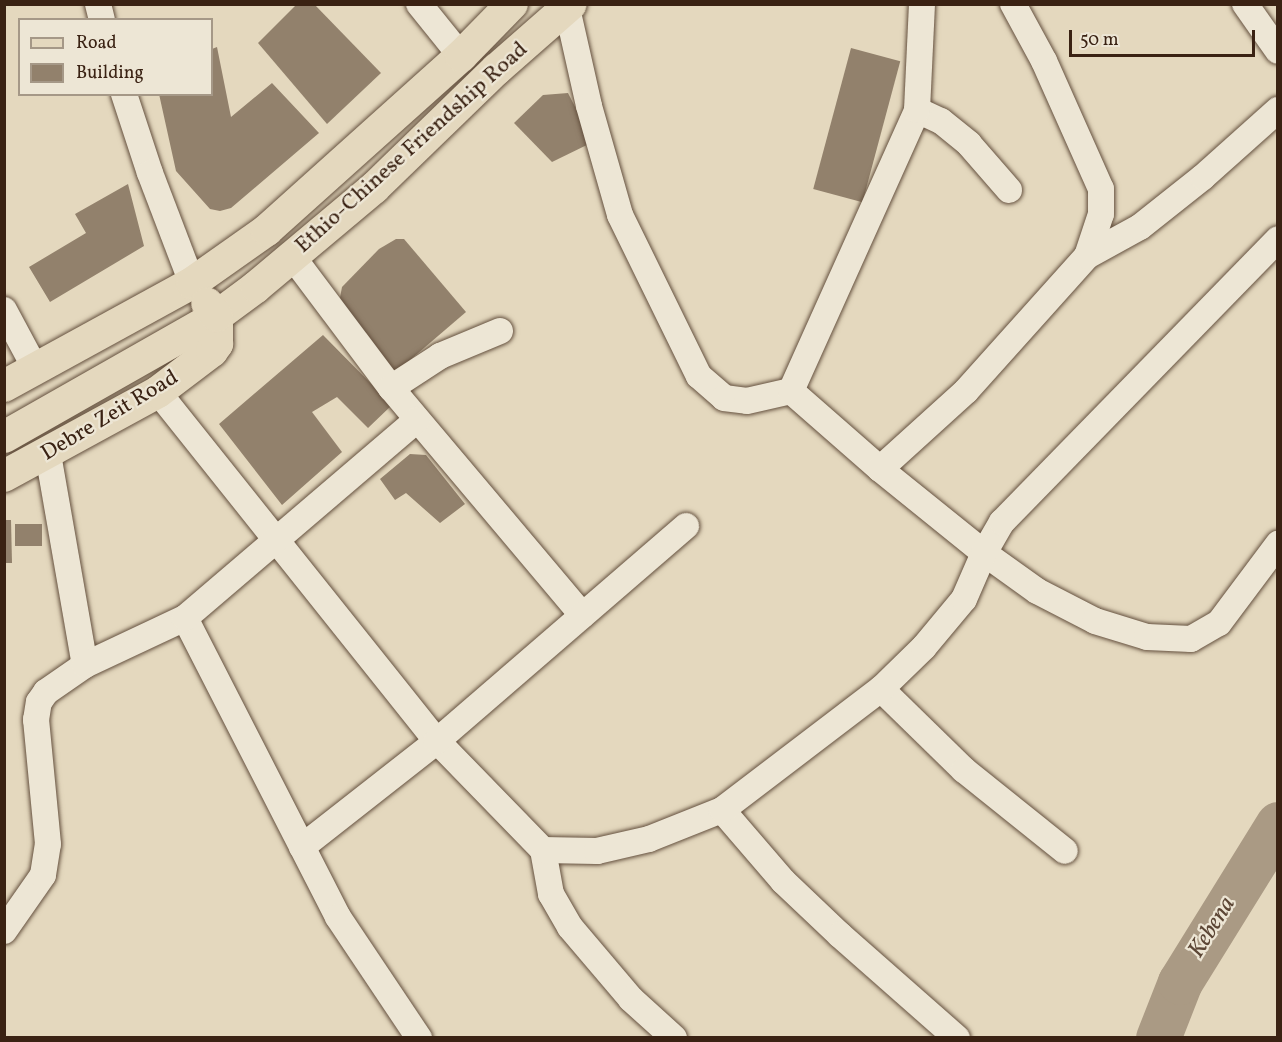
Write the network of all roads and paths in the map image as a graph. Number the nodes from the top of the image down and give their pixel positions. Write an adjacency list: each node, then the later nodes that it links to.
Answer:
1 (419, 4): 8 (street)
2 (512, 4): 8 (main road, Ethio-Chinese Friendship Road)
3 (922, 4): 10 (street)
4 (1013, 4): 15 (street)
5 (1245, 4): 7 (street)
6 (569, 6): 14 (main road, Ethio-Chinese Friendship Road); 23 (street)
7 (1278, 51)
8 (461, 56): 16 (main road, Ethio-Chinese Friendship Road)
9 (125, 96): 16 (street)
10 (917, 110): 12 (street); 23 (street)
11 (1278, 110): 15 (street)
12 (1009, 190)
13 (1278, 239): 33 (street)
14 (292, 256): 18 (main road, Ethio-Chinese Friendship Road); 22 (street)
15 (1087, 256): 28 (street)
16 (192, 283): 18 (main road); 20 (main road, Ethio-Chinese Friendship Road)
17 (4, 310): 20 (street)
18 (217, 316): 24 (main road, Debre Zeit Road); 26 (main road, Ethio-Chinese Friendship Road)
19 (500, 331): 22 (street)
20 (36, 370): 21 (main road, Ethio-Chinese Friendship Road)
21 (4, 386)
22 (391, 388): 25 (street)
23 (791, 391): 28 (street)
24 (158, 392): 27 (main road, Debre Zeit Road); 31 (street)
25 (417, 420): 31 (street); 34 (street)
26 (4, 437)
27 (48, 453): 29 (main road, Debre Zeit Road); 36 (street)
28 (880, 469): 33 (street)
29 (4, 477)
30 (686, 526): 34 (street)
31 (277, 541): 35 (street); 38 (street)
32 (1278, 544): 33 (street)
33 (984, 553): 37 (street)
34 (582, 615): 38 (street)
35 (185, 618): 36 (street); 40 (street)
36 (85, 665): 43 (street)
37 (881, 689): 39 (street); 42 (street)
38 (437, 741): 40 (street); 41 (street)
39 (722, 810): 41 (street); 46 (street)
40 (302, 847): 44 (street)
41 (543, 850): 45 (street)
42 (1065, 850)
43 (4, 930)
44 (419, 1038)
45 (674, 1038)
46 (957, 1038)

